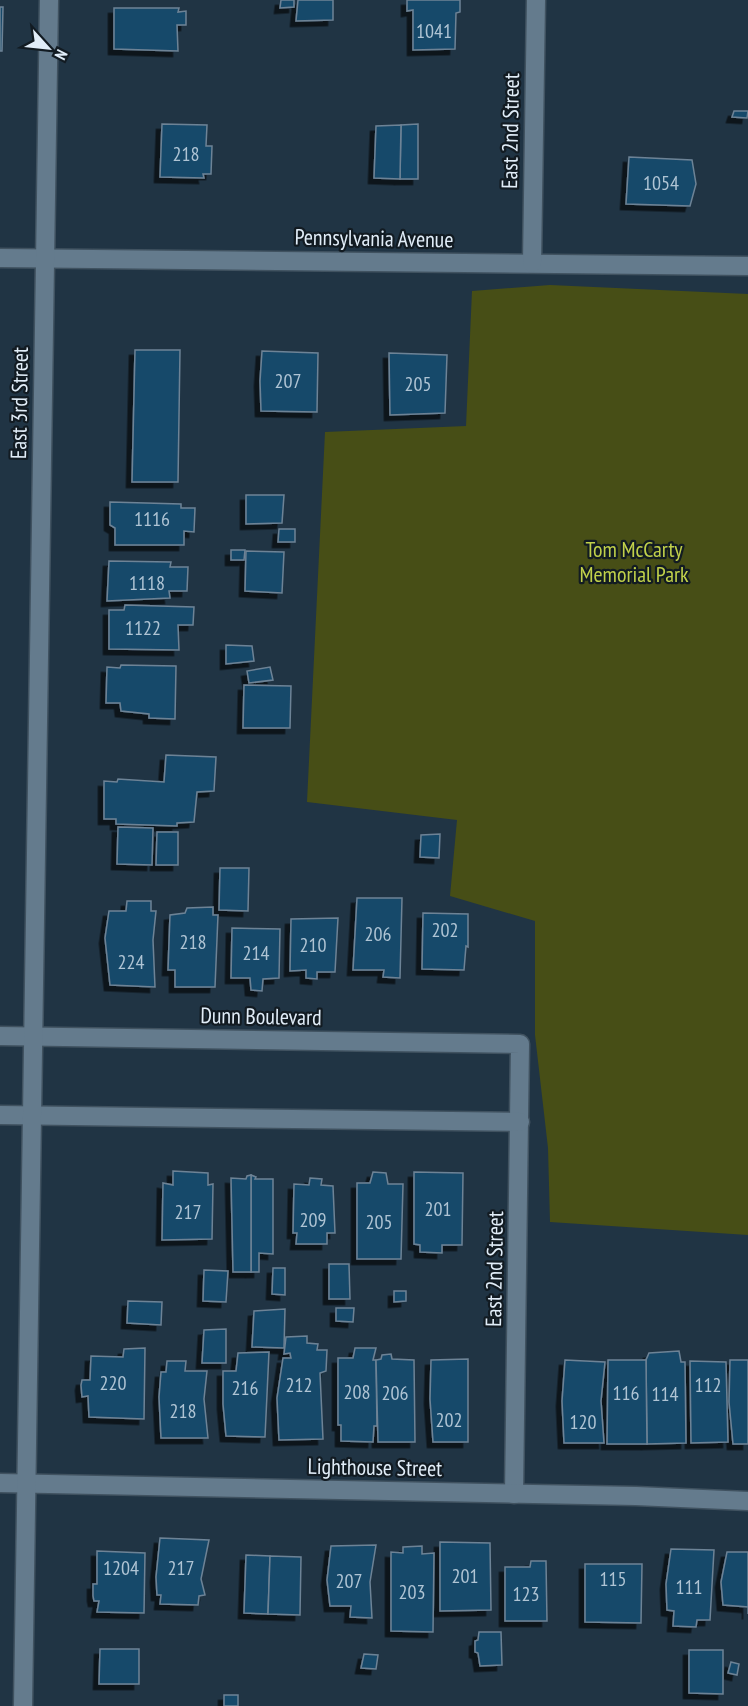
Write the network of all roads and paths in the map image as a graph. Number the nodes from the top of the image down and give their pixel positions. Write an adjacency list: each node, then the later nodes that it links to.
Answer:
1 (49, 0): 4 (street, East 3rd Street)
2 (536, 0): 5 (street, East 2nd Street)
3 (0, 258): 4 (street, Pennsylvania Avenue)
4 (45, 258): 5 (street, Pennsylvania Avenue); 8 (street, East 3rd Street)
5 (532, 263): 6 (street, Pennsylvania Avenue)
6 (748, 266)
7 (0, 1036): 8 (street, Dunn Boulevard)
8 (34, 1036): 9 (street, Dunn Boulevard); 11 (street, East 3rd Street)
9 (520, 1044): 12 (street, East 2nd Street)
10 (0, 1114): 11 (street)
11 (33, 1115): 12 (street); 14 (street, East 3rd Street)
12 (520, 1122): 15 (street, East 2nd Street)
13 (0, 1483): 14 (street, Lighthouse Street)
14 (25, 1483): 15 (street, Lighthouse Street); 17 (street, East 3rd Street)
15 (514, 1494): 16 (street, Lighthouse Street)
16 (748, 1501)
17 (23, 1706)

